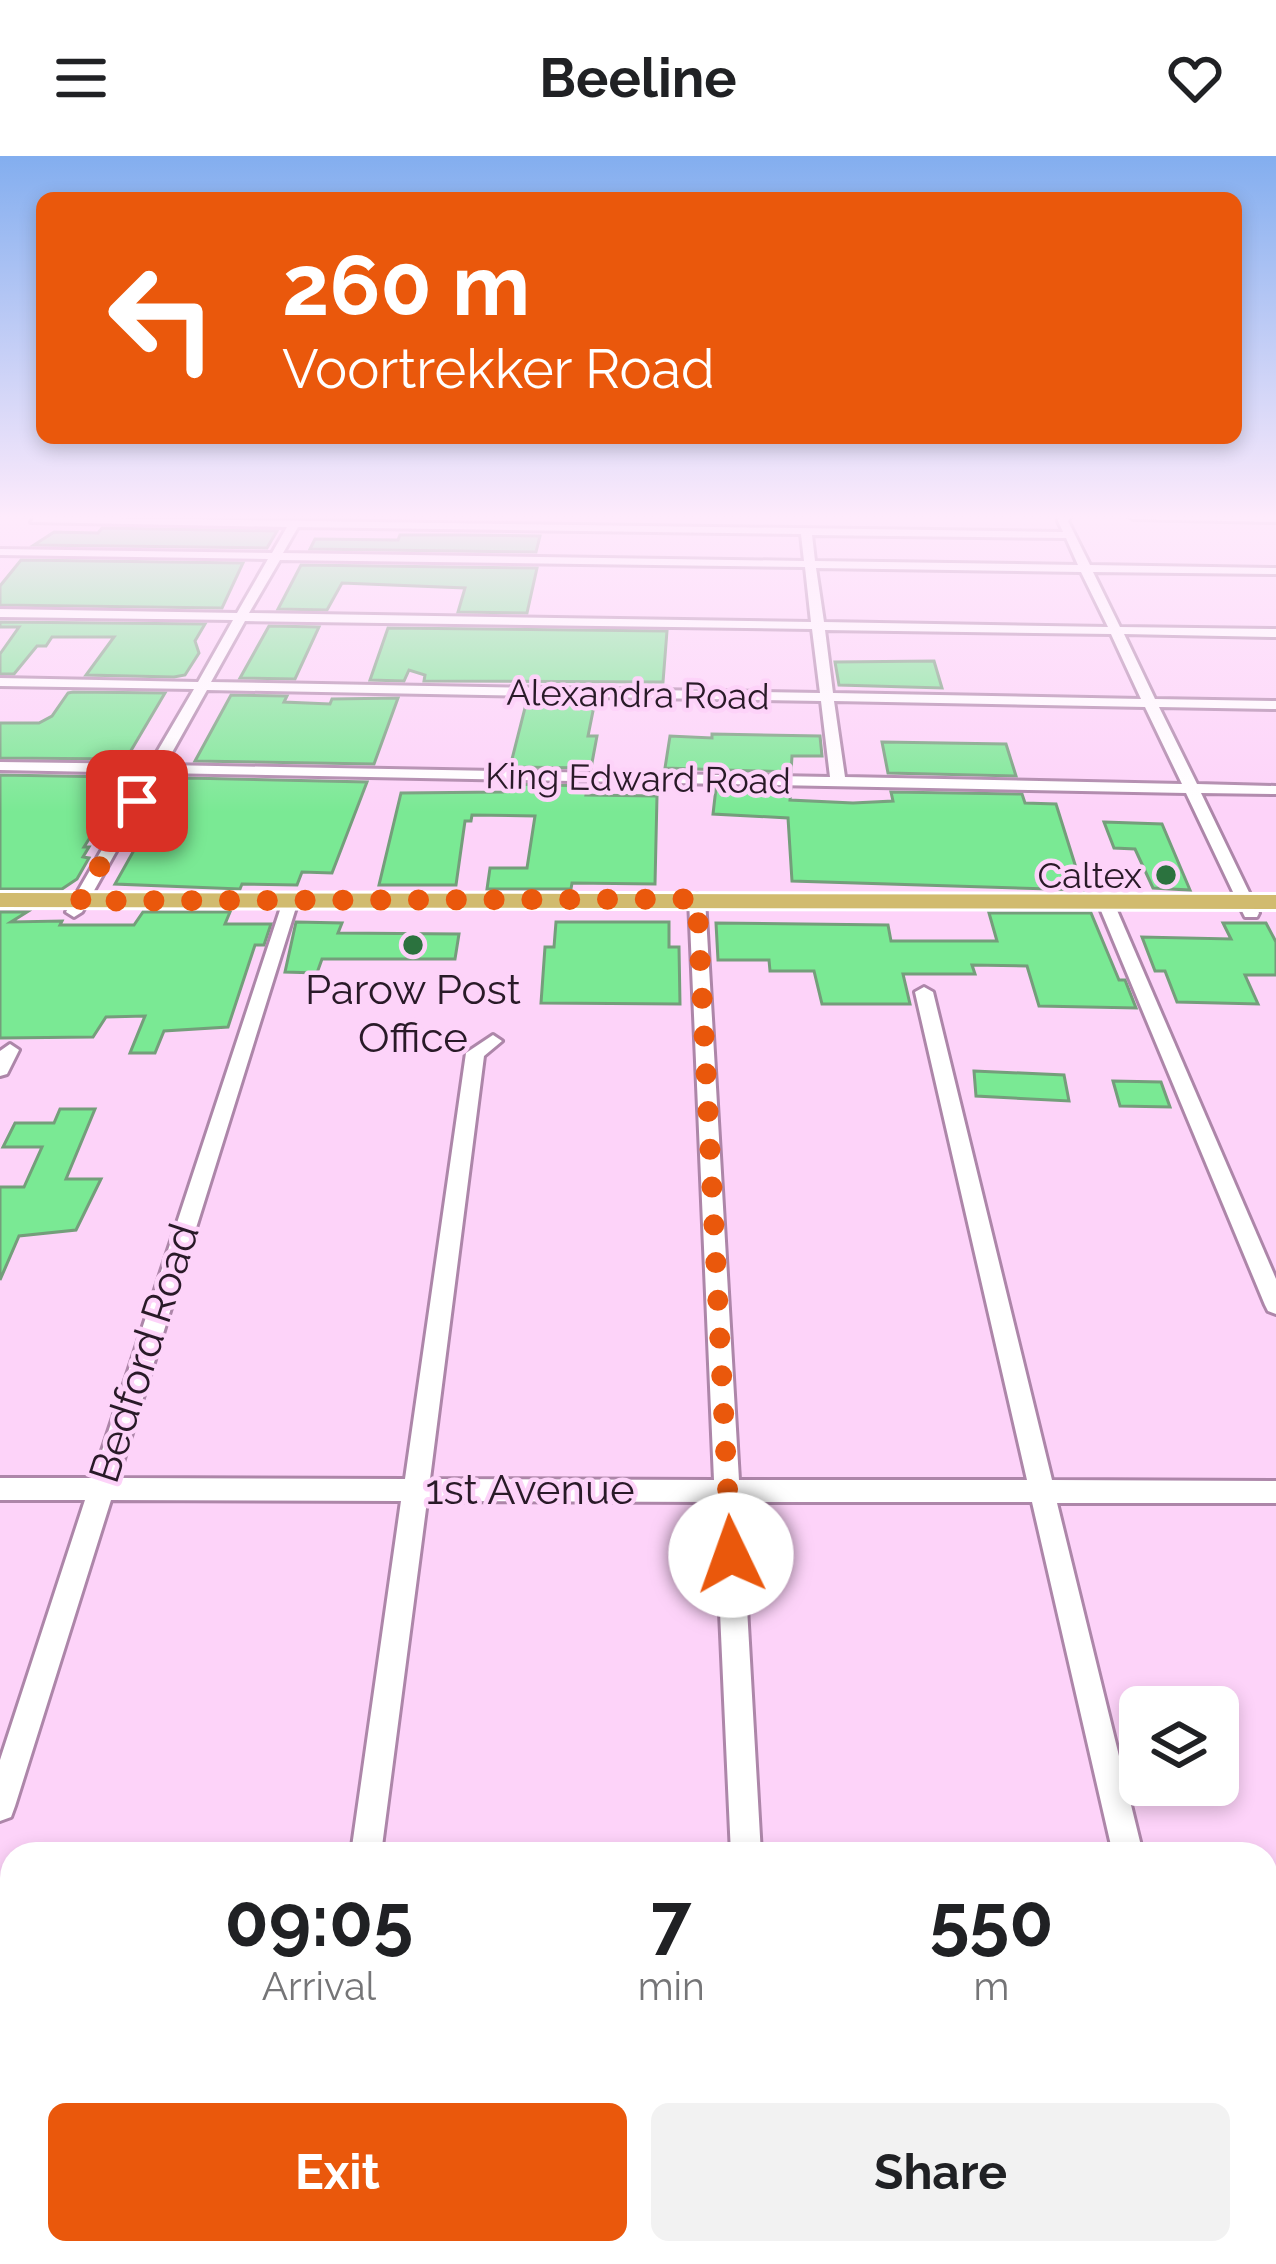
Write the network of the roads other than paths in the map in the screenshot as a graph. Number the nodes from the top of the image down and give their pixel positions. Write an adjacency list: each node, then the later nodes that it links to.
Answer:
1 (111, 614): 4 (street)
2 (817, 614): 5 (street)
3 (1107, 614): 6 (street)
4 (242, 616): 5 (street); 9 (street)
5 (819, 626): 6 (street); 10 (street)
6 (1115, 630): 7 (street); 11 (street)
7 (1276, 633)
8 (0, 682): 9 (street, Alexandra Road)
9 (202, 686): 10 (street, Alexandra Road); 14 (street)
10 (827, 697): 11 (street, Alexandra Road); 15 (street)
11 (1149, 703): 12 (street, Alexandra Road); 16 (street)
12 (1276, 705)
13 (0, 766): 14 (street, King Edward Road)
14 (157, 768): 15 (street, King Edward Road); 21 (street)
15 (838, 782): 16 (street, King Edward Road)
16 (1190, 788): 17 (street, King Edward Road); 24 (street)
17 (1276, 790)
18 (0, 900): 21 (main road)
19 (1276, 902): 24 (main road)
20 (697, 905): 22 (main road); 23 (main road); 34 (street)
21 (77, 906): 22 (main road); 25 (main road)
22 (288, 906): 33 (street, Bedford Road)
23 (1108, 906): 24 (main road); 30 (street)
24 (1257, 909)
25 (0, 911)
26 (924, 992): 35 (street)
27 (493, 1041): 31 (street)
28 (10, 1050): 29 (street)
29 (0, 1070)
30 (1276, 1305)
31 (416, 1488): 33 (street, 1st Avenue); 34 (street, 1st Avenue); 38 (street)
32 (0, 1489): 33 (street, 1st Avenue)
33 (101, 1489): 37 (street, Bedford Road)
34 (728, 1491): 35 (street, 1st Avenue); 39 (street)
35 (1043, 1491): 36 (street, 1st Avenue); 40 (street)
36 (1276, 1492)
37 (0, 1806)
38 (368, 1842)
39 (745, 1842)
40 (1125, 1842)

